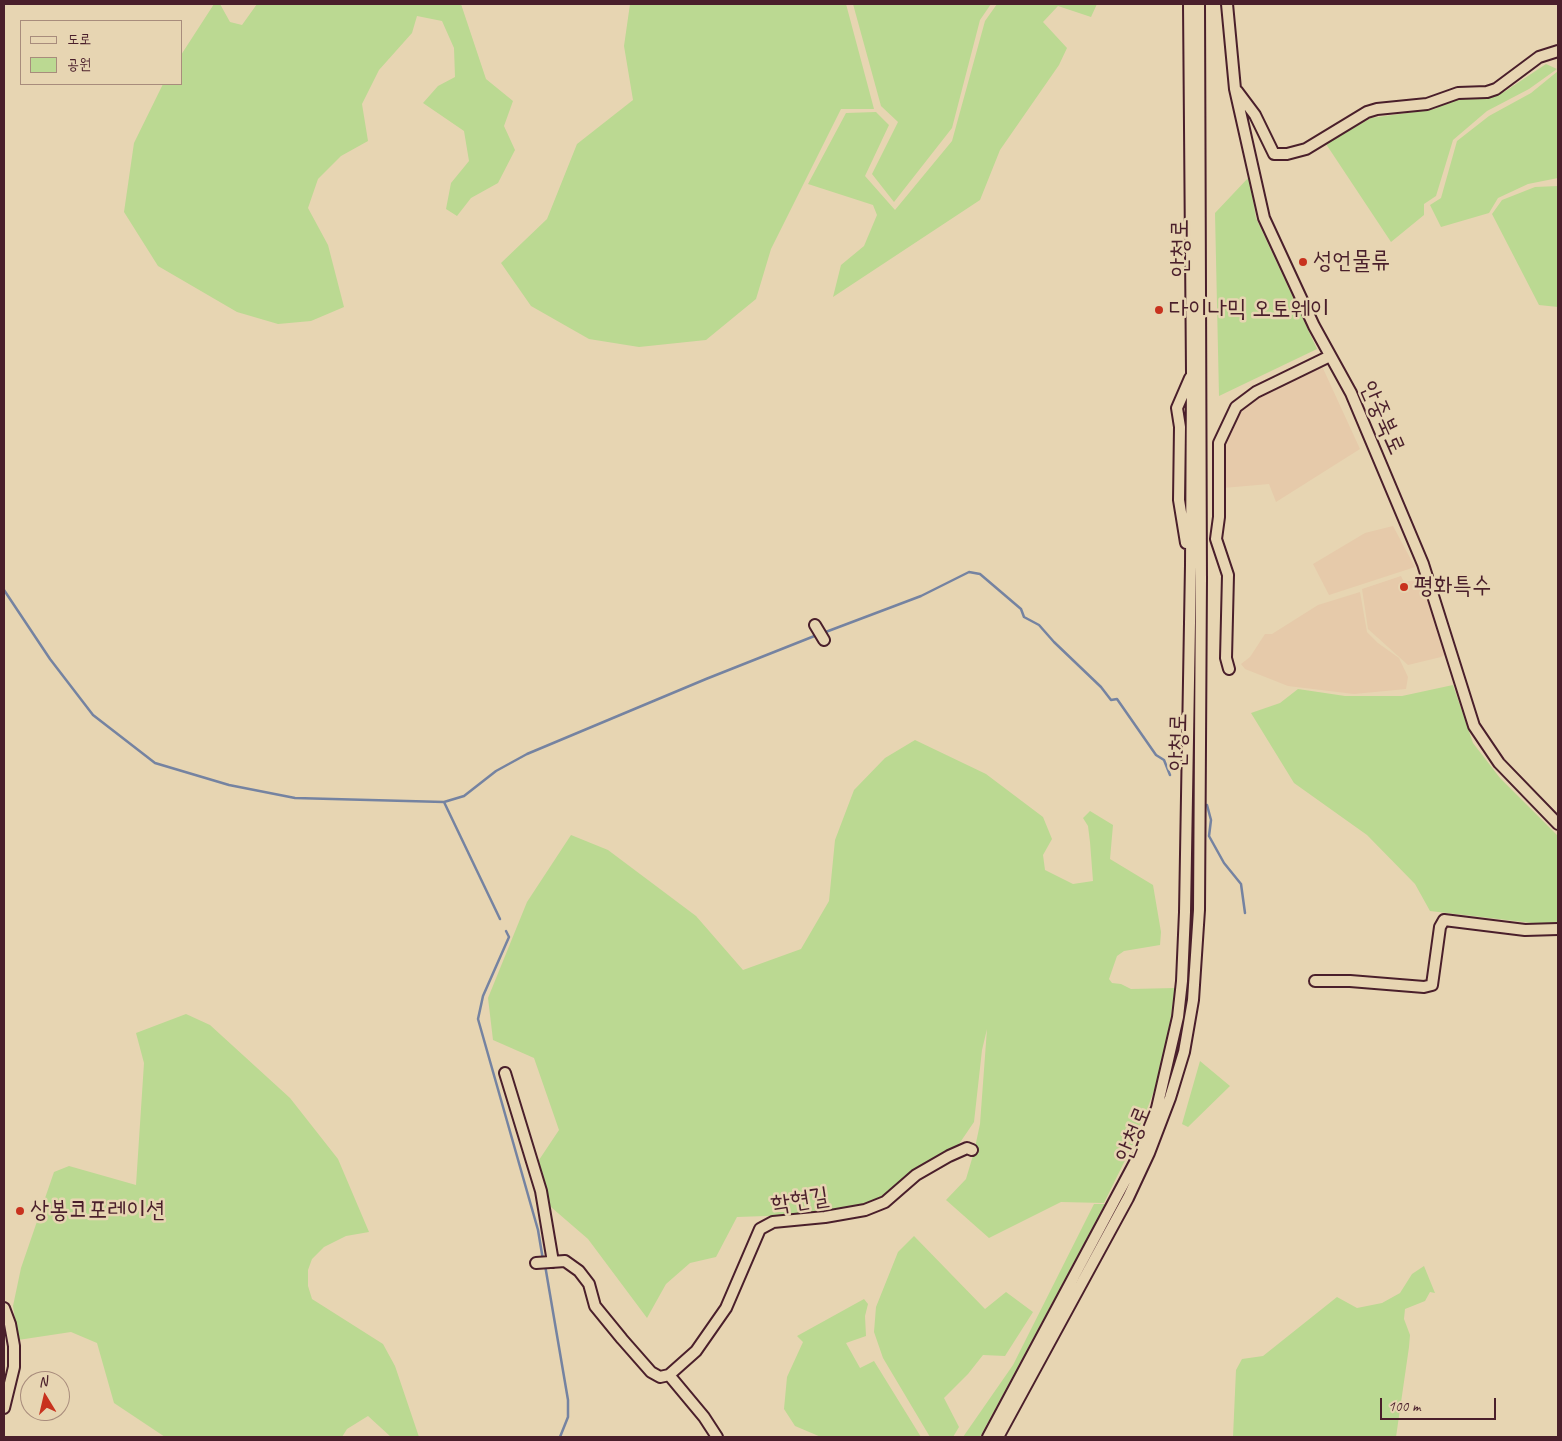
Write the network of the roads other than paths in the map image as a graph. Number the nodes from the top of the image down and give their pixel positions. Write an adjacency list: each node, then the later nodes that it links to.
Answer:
1 (1188, 4): 7 (street, 안청로)
2 (1199, 4): 24 (street, 안청로)
3 (1227, 4): 5 (street, 안중북로)
4 (1558, 51): 5 (street)
5 (1235, 89): 6 (street, 안중북로)
6 (1330, 356): 11 (street); 12 (street, 안중북로)
7 (1192, 373): 8 (street, 안청로); 8 (street)
8 (1191, 565): 23 (street, 안청로)
9 (815, 625): 10 (street)
10 (824, 640)
11 (1230, 670)
12 (1558, 824)
13 (1558, 929): 14 (street)
14 (1314, 981)
15 (505, 1073): 17 (street)
16 (972, 1150): 20 (street, 학현길)
17 (553, 1262): 18 (street); 20 (street)
18 (536, 1263)
19 (4, 1308): 21 (street)
20 (669, 1375): 22 (street)
21 (4, 1408)
22 (717, 1437)
23 (988, 1437)
24 (998, 1437)

